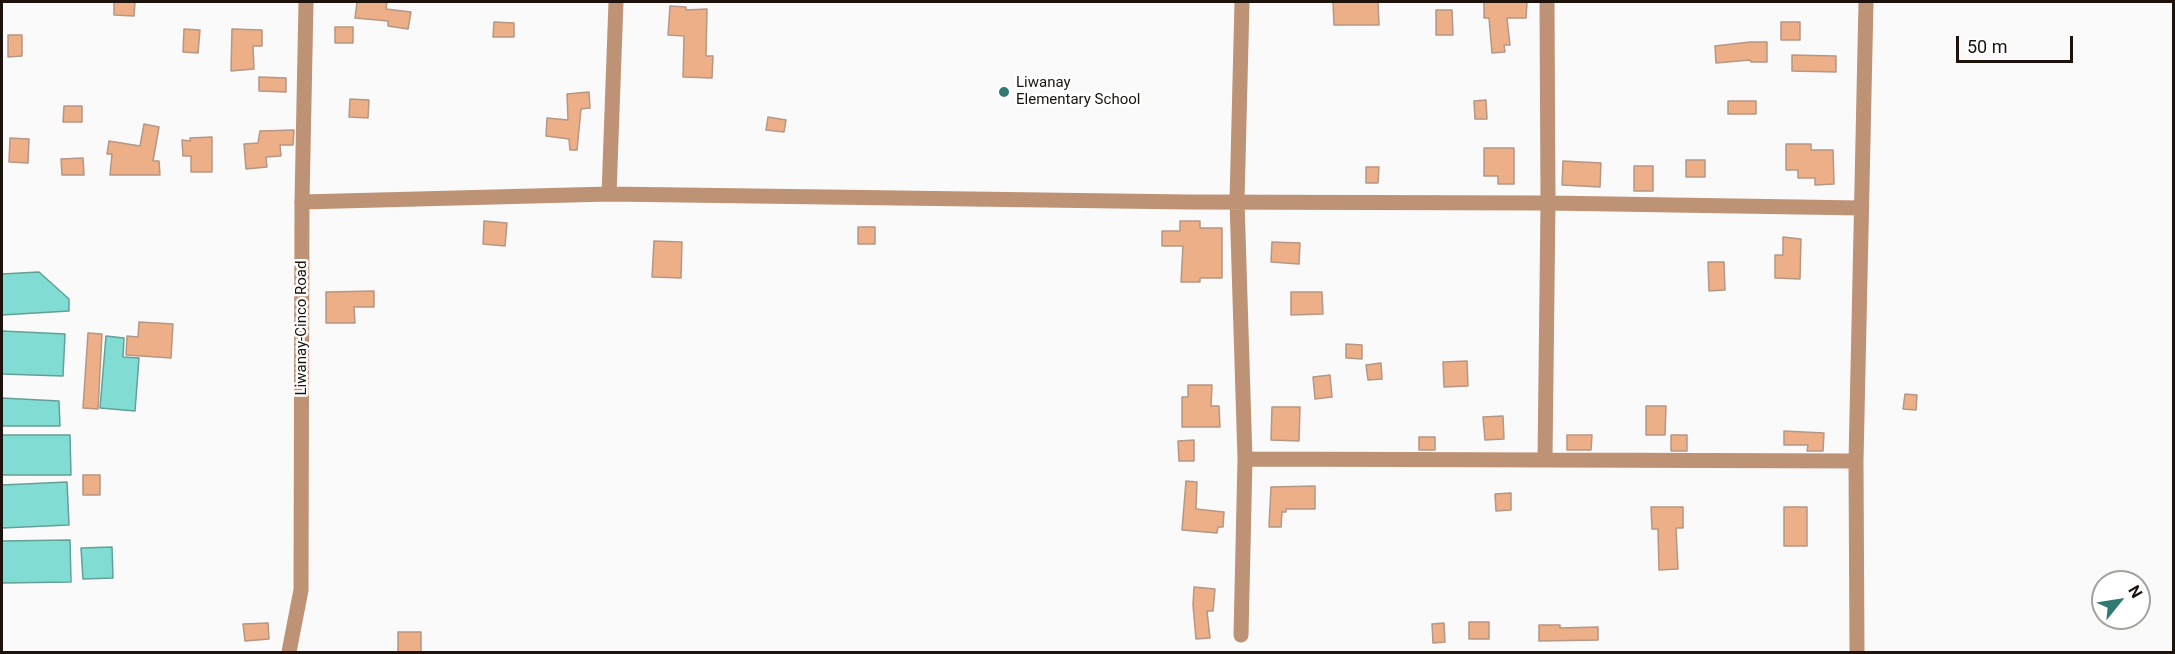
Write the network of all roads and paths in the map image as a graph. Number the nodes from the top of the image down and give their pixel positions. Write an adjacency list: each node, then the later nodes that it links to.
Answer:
1 (306, 2): 8 (street, Liwanay-Cinco Road)
2 (616, 2): 6 (street)
3 (1242, 2): 7 (street)
4 (1546, 2): 9 (street)
5 (1866, 2): 10 (street)
6 (609, 194): 7 (street); 8 (street)
7 (1237, 201): 9 (street); 11 (street)
8 (302, 202): 15 (street, Liwanay-Cinco Road)
9 (1548, 202): 10 (street); 12 (street)
10 (1861, 208): 13 (street)
11 (1245, 459): 12 (street); 14 (street)
12 (1545, 460): 13 (street)
13 (1856, 461): 16 (street)
14 (1241, 635)
15 (289, 652)
16 (1857, 652)

